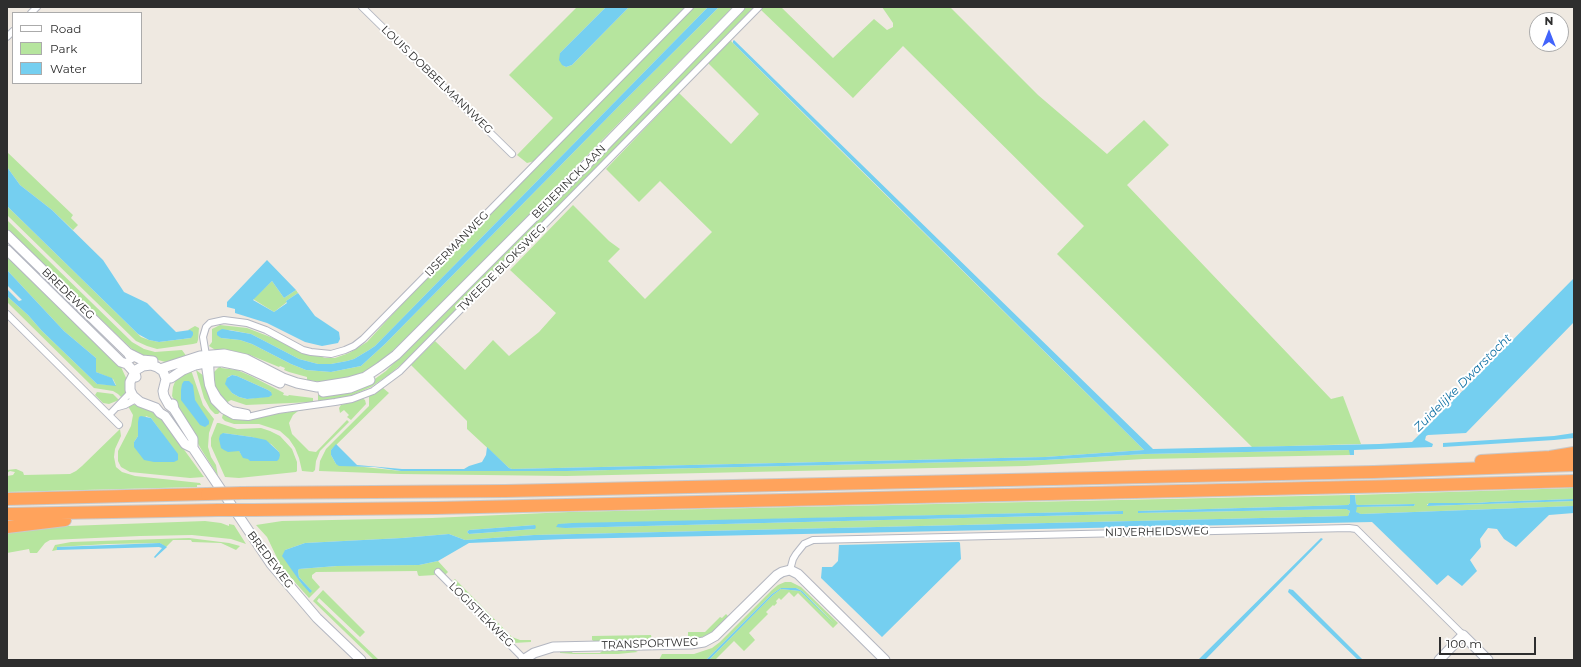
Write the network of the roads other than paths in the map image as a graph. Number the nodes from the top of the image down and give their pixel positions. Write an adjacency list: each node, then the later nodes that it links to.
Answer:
1 (362, 7): 5 (street, LOUIS DOBBELMANNWEG)
2 (690, 7): 9 (street, IJSERMANWEG)
3 (740, 7): 9 (main road, BEIJERINCKLAAN)
4 (759, 7): 9 (street, TWEEDE BLOKSWEG)
5 (512, 154)
6 (7, 235): 11 (main road, BREDEWEG)
7 (7, 250): 11 (main road, BREDEWEG)
8 (7, 314): 15 (street)
9 (207, 360): 10 (main road, BEIJERINCKLAAN); 12 (main road, BEIJERINCKLAAN)
10 (164, 368): 11 (main road); 12 (main road); 14 (main road)
11 (138, 370): 13 (main road)
12 (171, 378): 14 (main road)
13 (136, 396): 14 (main road); 15 (street)
14 (160, 398): 17 (main road, BREDEWEG); 17 (main road, BREDEWEG)
15 (109, 415): 16 (street)
16 (119, 425)
17 (193, 448): 30 (main road, BREDEWEG)
18 (1574, 453): 20 (highway)
19 (1574, 465): 20 (highway)
20 (1374, 472): 22 (highway, bridge)
21 (1574, 481): 23 (highway, bridge)
22 (7, 499)
23 (157, 512): 24 (highway); 25 (highway)
24 (7, 514)
25 (7, 527)
26 (790, 570): 28 (street, NIJVERHEIDSWEG); 29 (main road, TRANSPORTWEG); 31 (main road)
27 (438, 572): 29 (street, LOGISTIEKWEG)
28 (1463, 635): 32 (main road); 33 (main road, NIJVERHEIDSWEG)
29 (524, 659)
30 (361, 660)
31 (885, 660)
32 (1439, 660)
33 (1488, 660)

